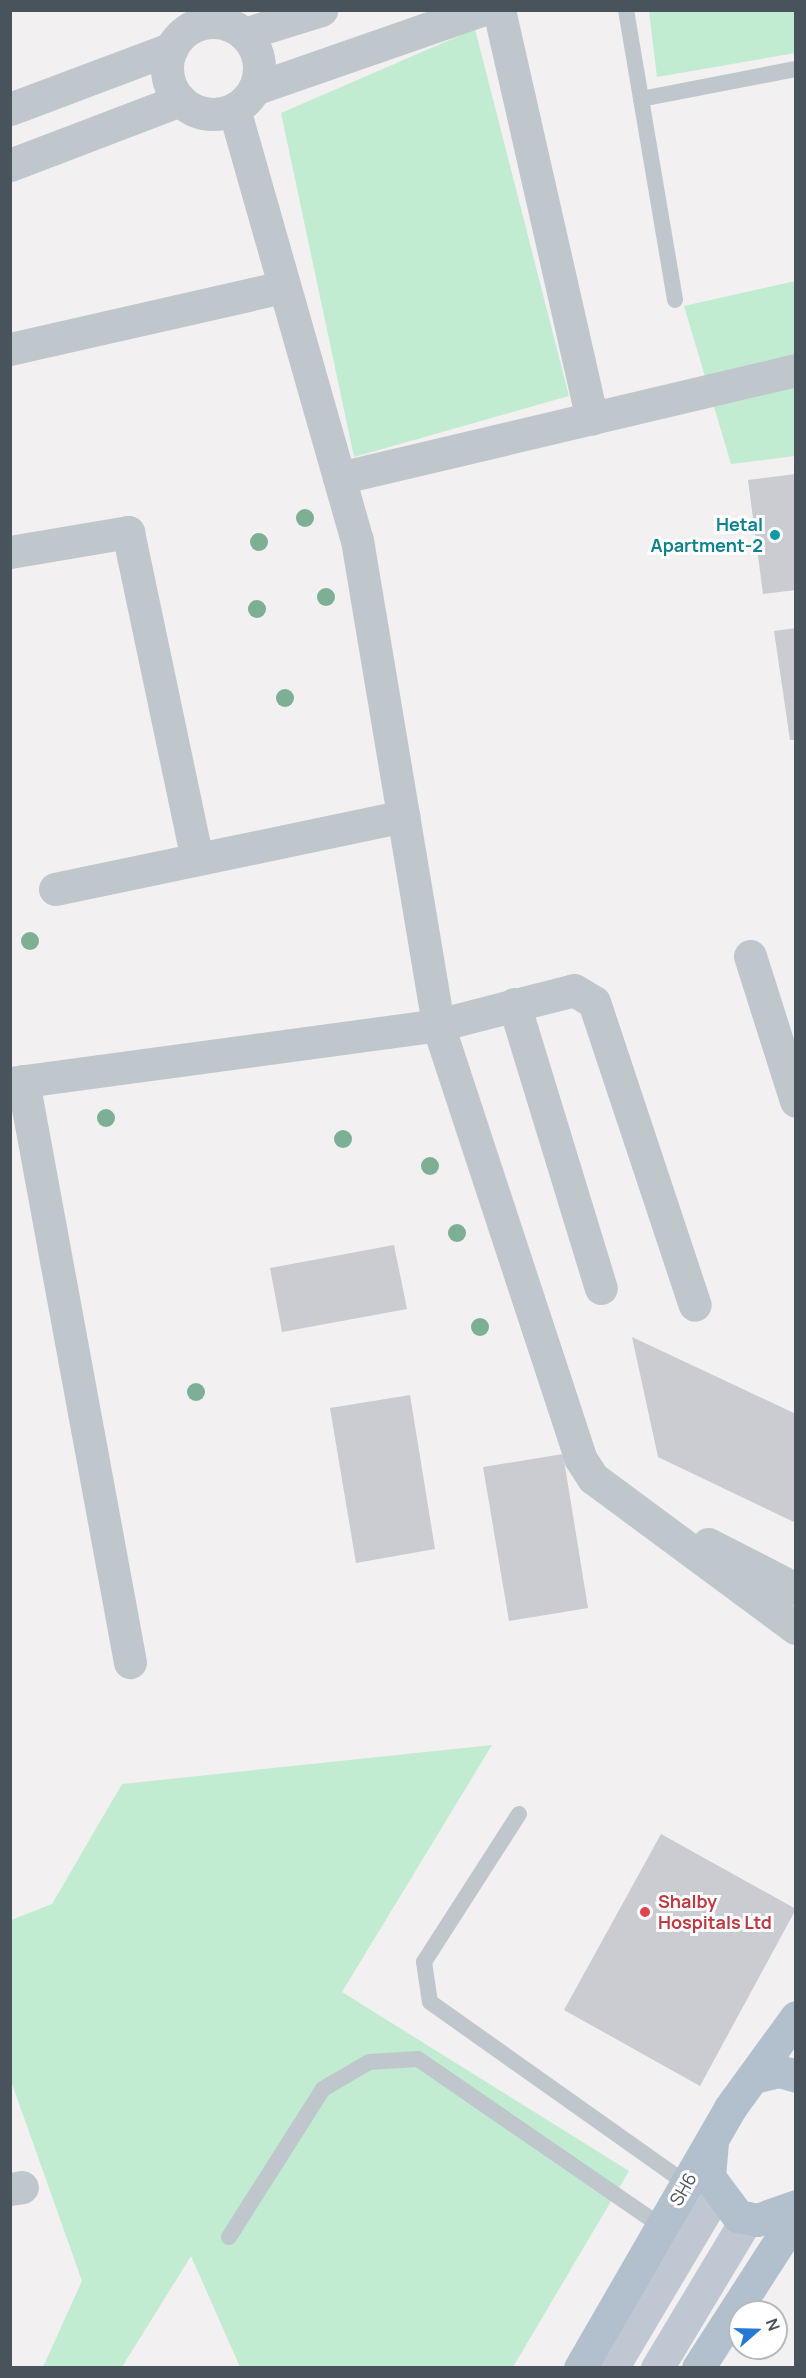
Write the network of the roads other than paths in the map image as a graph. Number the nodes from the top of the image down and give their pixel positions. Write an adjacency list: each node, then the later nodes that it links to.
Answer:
1 (321, 10): 6 (street)
2 (481, 10): 9 (street)
3 (500, 10): 18 (street)
4 (626, 10): 10 (lane)
5 (198, 17): 6 (street); 7 (street)
6 (244, 34): 9 (street)
7 (172, 48): 11 (street); 12 (street)
8 (795, 69): 10 (lane)
9 (244, 99): 11 (street); 14 (street)
10 (641, 99): 15 (lane)
11 (180, 100): 13 (street)
12 (10, 109)
13 (10, 165)
14 (284, 287): 16 (street); 19 (street)
15 (675, 300)
16 (10, 349)
17 (795, 370): 18 (street)
18 (592, 418): 19 (street)
19 (339, 478): 21 (street)
20 (10, 552): 22 (street)
21 (403, 816): 22 (street); 26 (street)
22 (197, 859): 23 (street)
23 (54, 889)
24 (750, 956): 28 (street)
25 (514, 1004): 26 (street); 29 (street); 30 (street)
26 (438, 1025): 27 (street); 31 (street)
27 (17, 1082): 34 (street)
28 (795, 1101)
29 (601, 1288)
30 (694, 1305)
31 (616, 1496): 32 (street); 33 (street)
32 (795, 1589)
33 (795, 1628)
34 (130, 1662)
35 (519, 1814): 38 (lane)
36 (795, 2017): 37 (main road, SH6)
37 (781, 2067): 38 (main road, SH6)
38 (702, 2187): 41 (main road); 42 (main road, SH6); 45 (main road)
39 (795, 2206): 41 (main road)
40 (795, 2216): 47 (main road)
41 (747, 2218): 46 (main road)
42 (662, 2227): 43 (lane); 44 (main road, SH6)
43 (229, 2236)
44 (580, 2367)
45 (612, 2367)
46 (657, 2367)
47 (698, 2367)

